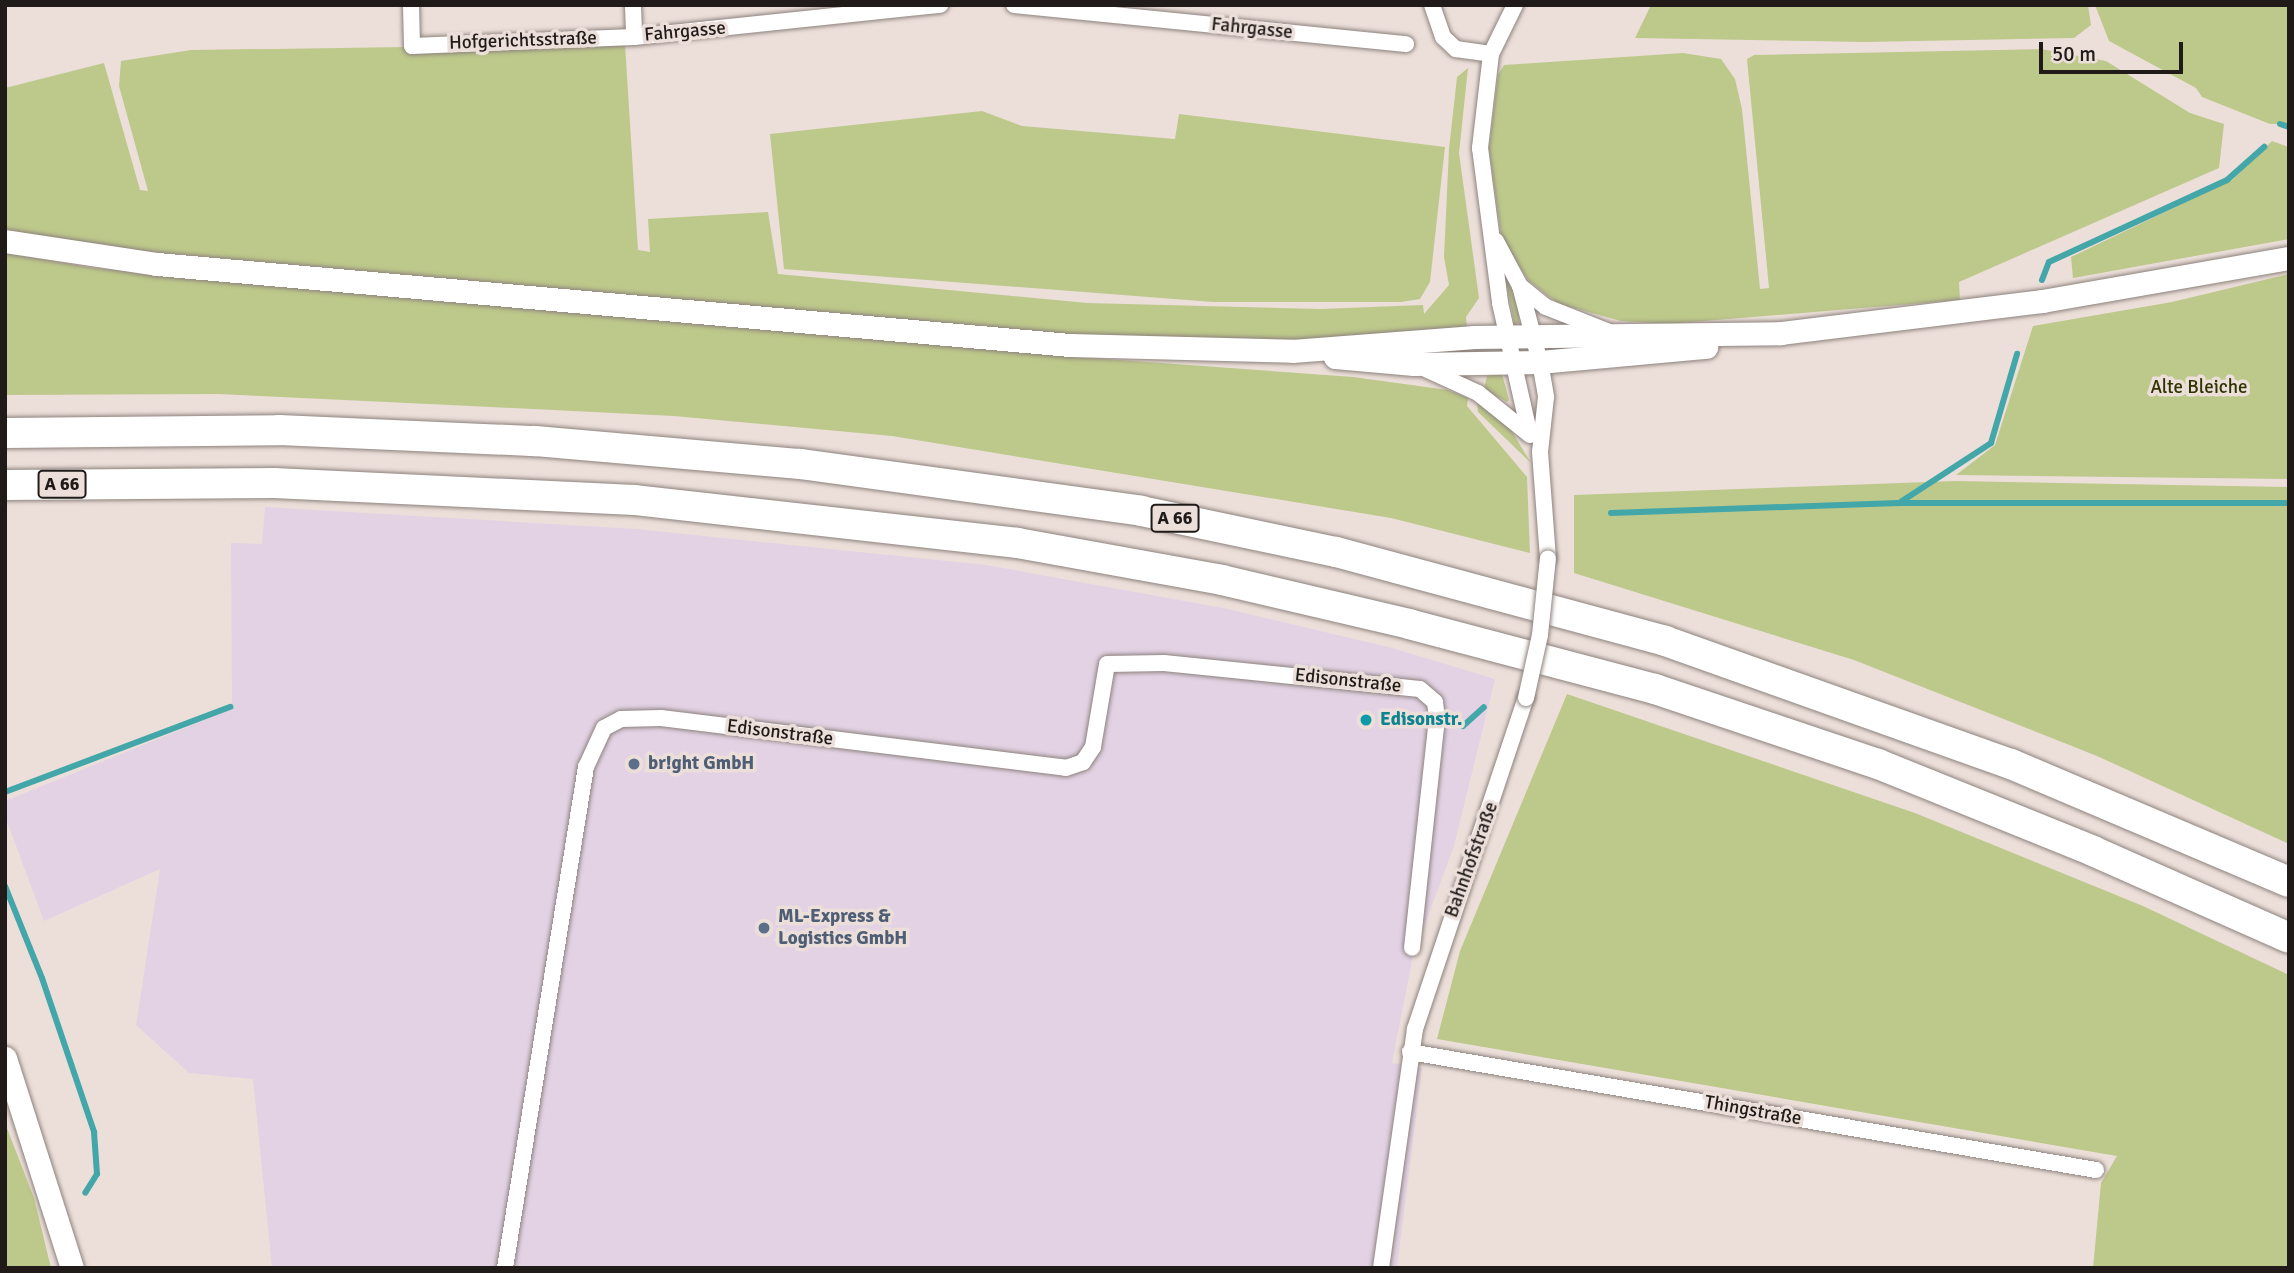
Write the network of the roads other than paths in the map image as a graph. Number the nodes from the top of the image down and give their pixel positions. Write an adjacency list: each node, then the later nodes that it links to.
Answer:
1 (411, 5): 10 (street, Hofgerichtsstraße)
2 (633, 5): 10 (street)
3 (940, 5): 8 (street, Fahrgasse)
4 (1014, 5): 9 (street, Fahrgasse)
5 (1184, 5): 9 (street)
6 (1432, 5): 12 (street)
7 (1515, 5): 12 (street, Bahnhofstraße)
8 (820, 13): 10 (street, Fahrgasse)
9 (1185, 22): 11 (street, Fahrgasse)
10 (634, 37)
11 (1406, 44)
12 (1491, 54): 13 (street, Bahnhofstraße)
13 (1491, 232): 16 (street, Bahnhofstraße); 18 (street, Bahnhofstraße)
14 (5, 242): 21 (main road)
15 (2289, 258): 17 (main road)
16 (1520, 286): 19 (street, Bahnhofstraße); 20 (street, Bahnhofstraße)
17 (1781, 333): 20 (main road); 23 (main road)
18 (1508, 337): 19 (main road); 21 (main road); 22 (street, Bahnhofstraße)
19 (1533, 337): 20 (main road); 23 (street, Bahnhofstraße)
20 (1625, 337)
21 (1292, 351): 24 (main road)
22 (1516, 362): 23 (main road); 24 (main road); 25 (street, Bahnhofstraße)
23 (1541, 362): 27 (street, Bahnhofstraße)
24 (1414, 364): 25 (street, Bahnhofstraße)
25 (1529, 432): 27 (street, Bahnhofstraße)
26 (5, 433): 30 (highway, A 66)
27 (1540, 452): 33 (street, Bahnhofstraße, bridge)
28 (5, 485): 31 (highway, A 66)
29 (1426, 693): 32 (street, Bahnhofstraße); 37 (street, Edisonstraße)
30 (2289, 882)
31 (2289, 938)
32 (1412, 948)
33 (1410, 1052): 35 (street, Thingstraße); 38 (street, Bahnhofstraße)
34 (5, 1058): 36 (main road)
35 (2096, 1170)
36 (72, 1268)
37 (505, 1268)
38 (1381, 1268)

